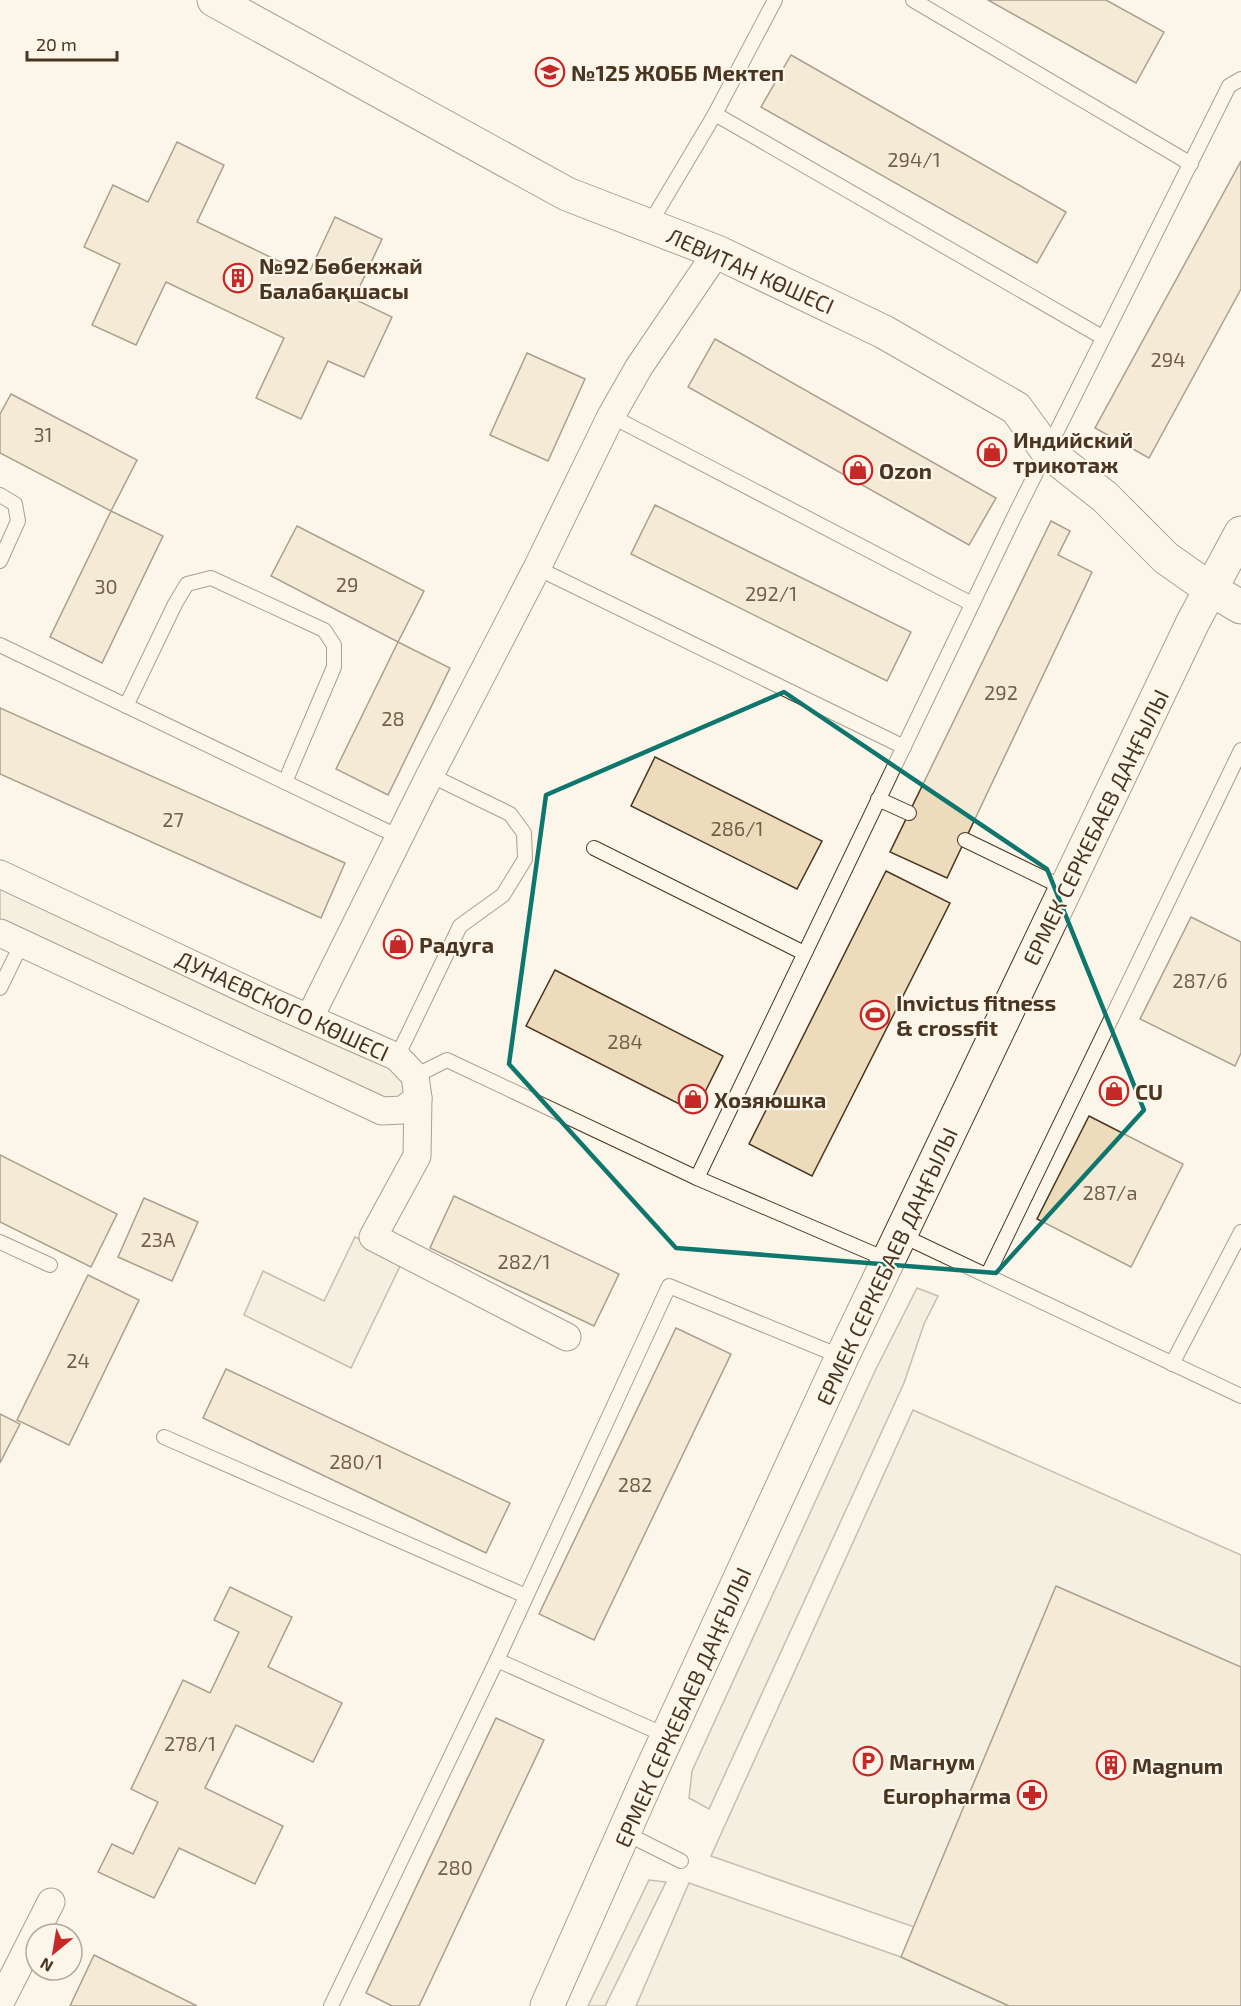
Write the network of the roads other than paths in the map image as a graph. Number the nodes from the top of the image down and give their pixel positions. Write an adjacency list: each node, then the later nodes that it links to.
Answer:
1 (214, 0): 7 (street, ЛЕВИТАН КӨШЕСІ)
2 (775, 0): 5 (lane)
3 (913, 0): 6 (lane)
4 (1241, 79): 6 (lane)
5 (715, 114): 7 (lane); 9 (lane)
6 (1191, 164): 9 (lane)
7 (649, 225): 8 (street, ЛЕВИТАН КӨШЕСІ)
8 (717, 252): 10 (street); 11 (street, ЛЕВИТАН КӨШЕСІ)
9 (1102, 337): 11 (lane)
10 (611, 416): 15 (street); 17 (lane)
11 (1048, 452): 16 (street, ЛЕВИТАН КӨШЕСІ); 17 (lane)
12 (0, 495): 14 (lane)
13 (1241, 533): 16 (street, ЕРМЕК СЕРКЕБАЕВ ДАҢҒЫЛЫ)
14 (0, 561)
15 (537, 568): 21 (lane); 23 (street)
16 (1210, 589): 18 (street, ЛЕВИТАН КӨШЕСІ); 31 (street, ЕРМЕК СЕРКЕБАЕВ ДАҢҒЫЛЫ)
17 (972, 604): 21 (lane)
18 (1241, 607)
19 (0, 645): 20 (lane)
20 (126, 706): 24 (lane); 24 (lane)
21 (903, 747): 25 (lane)
22 (1241, 750): 42 (lane)
23 (430, 775): 27 (street); 36 (lane)
24 (285, 782): 27 (lane)
25 (878, 799): 26 (lane); 33 (lane)
26 (909, 813)
27 (399, 837): 35 (street)
28 (965, 840): 31 (lane)
29 (594, 848): 33 (lane)
30 (0, 874): 35 (street, ДУНАЕВСКОГО КӨШЕСІ)
31 (1064, 888): 40 (street, ЕРМЕК СЕРКЕБАЕВ ДАҢҒЫЛЫ)
32 (11, 938): 34 (lane); 36 (street)
33 (804, 953): 37 (lane)
34 (0, 988)
35 (310, 1017): 36 (street, ДУНАЕВСКОГО КӨШЕСІ)
36 (410, 1077): 37 (lane); 43 (street)
37 (696, 1178): 40 (lane)
38 (1241, 1232): 45 (lane)
39 (0, 1242): 41 (lane)
40 (895, 1247): 42 (lane); 44 (street, ЕРМЕК СЕРКЕБАЕВ ДАҢҒЫЛЫ)
41 (50, 1265)
42 (987, 1276): 45 (lane)
43 (567, 1337)
44 (842, 1357): 48 (lane); 50 (street, ЕРМЕК СЕРКЕБАЕВ ДАҢҒЫЛЫ)
45 (1172, 1364): 46 (lane)
46 (1241, 1396)
47 (164, 1437): 48 (lane)
48 (526, 1596): 49 (lane)
49 (497, 1660): 50 (lane); 55 (lane)
50 (668, 1737): 51 (street, ЕРМЕК СЕРКЕБАЕВ ДАҢҒЫЛЫ)
51 (625, 1833): 52 (lane); 56 (street, ЕРМЕК СЕРКЕБАЕВ ДАҢҒЫЛЫ)
52 (681, 1861)
53 (51, 1902): 54 (street)
54 (0, 2003)
55 (331, 2006)
56 (547, 2006)

